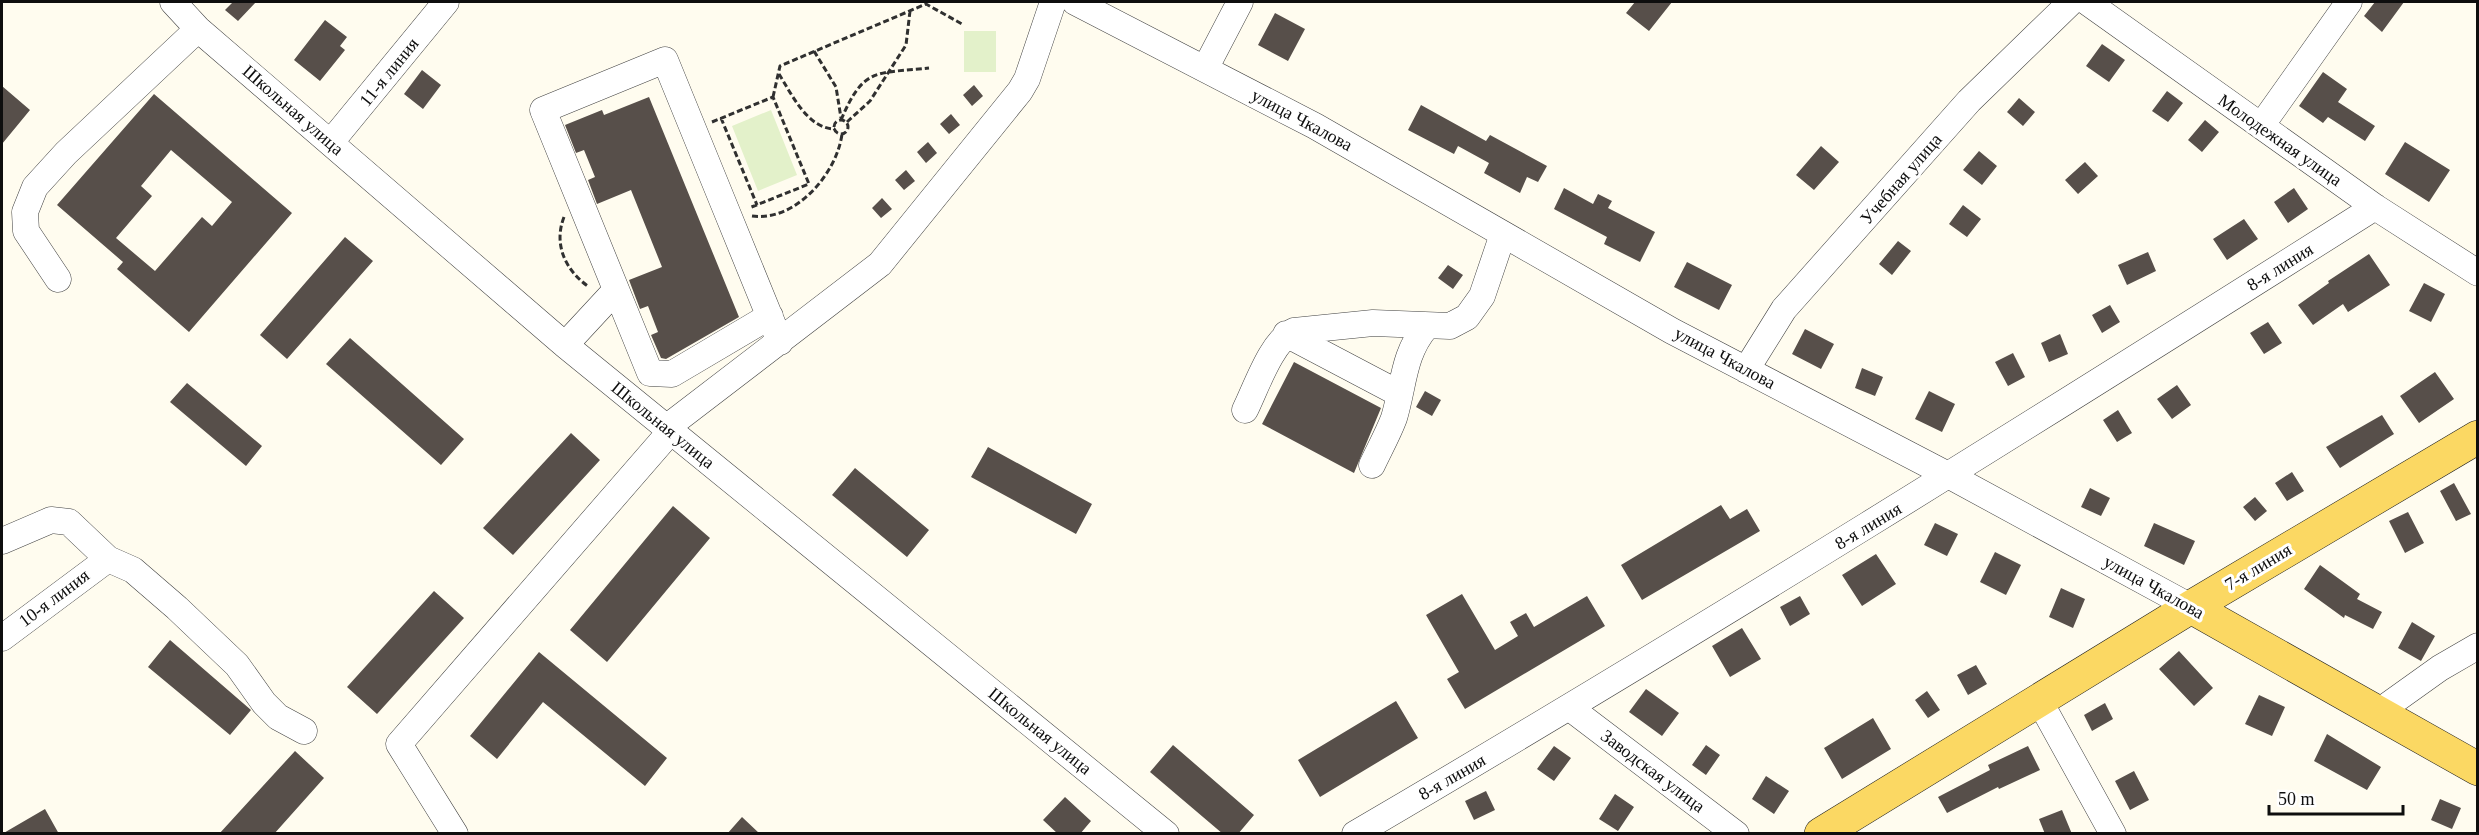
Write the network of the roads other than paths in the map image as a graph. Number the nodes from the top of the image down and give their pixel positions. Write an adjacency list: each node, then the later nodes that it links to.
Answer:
1 (172, 2): 9 (street, Школьная улица)
2 (446, 2): 12 (street, 11-я линия)
3 (1053, 2): 21 (street)
4 (1075, 2): 10 (street, улица Чкалова)
5 (1240, 2): 10 (street)
6 (2071, 2): 23 (street, Учебная улица)
7 (2087, 2): 11 (street, Молодежная улица)
8 (2349, 2): 11 (street)
9 (198, 29): 12 (street, Школьная улица); 16 (street)
10 (1206, 69): 14 (street, улица Чкалова)
11 (2261, 126): 13 (street, Молодежная улица)
12 (331, 142): 22 (street, Школьная улица)
13 (2375, 207): 15 (street, Молодежная улица); 29 (street, 8-я линия)
14 (1503, 234): 19 (street); 23 (street, улица Чкалова)
15 (2478, 273)
16 (58, 279)
17 (614, 292): 18 (street); 18 (street); 22 (street)
18 (774, 306): 21 (street)
19 (1426, 327): 20 (street); 24 (street)
20 (1286, 334): 24 (street); 25 (street)
21 (780, 342): 26 (street)
22 (565, 345): 26 (street, Школьная улица)
23 (1746, 370): 29 (street, улица Чкалова)
24 (1398, 393): 28 (street)
25 (1245, 410)
26 (668, 430): 40 (street); 41 (street, Школьная улица)
27 (2478, 438): 32 (main road, 7-я линия)
28 (1372, 465)
29 (1950, 476): 32 (street, улица Чкалова); 36 (street, 8-я линия)
30 (2, 541): 31 (street)
31 (108, 559): 33 (street, 10-я линия); 38 (street)
32 (2191, 606): 35 (main road, 7-я линия); 37 (main road, улица Чкалова)
33 (2, 639)
34 (2478, 646): 37 (street)
35 (2039, 700): 44 (main road, 7-я линия); 45 (street)
36 (1569, 708): 42 (street, 8-я линия); 43 (street, Заводская улица)
37 (2377, 713): 39 (main road, улица Чкалова)
38 (304, 731)
39 (2478, 769)
40 (455, 834)
41 (1166, 834)
42 (1355, 834)
43 (1736, 834)
44 (1821, 834)
45 (2113, 834)

